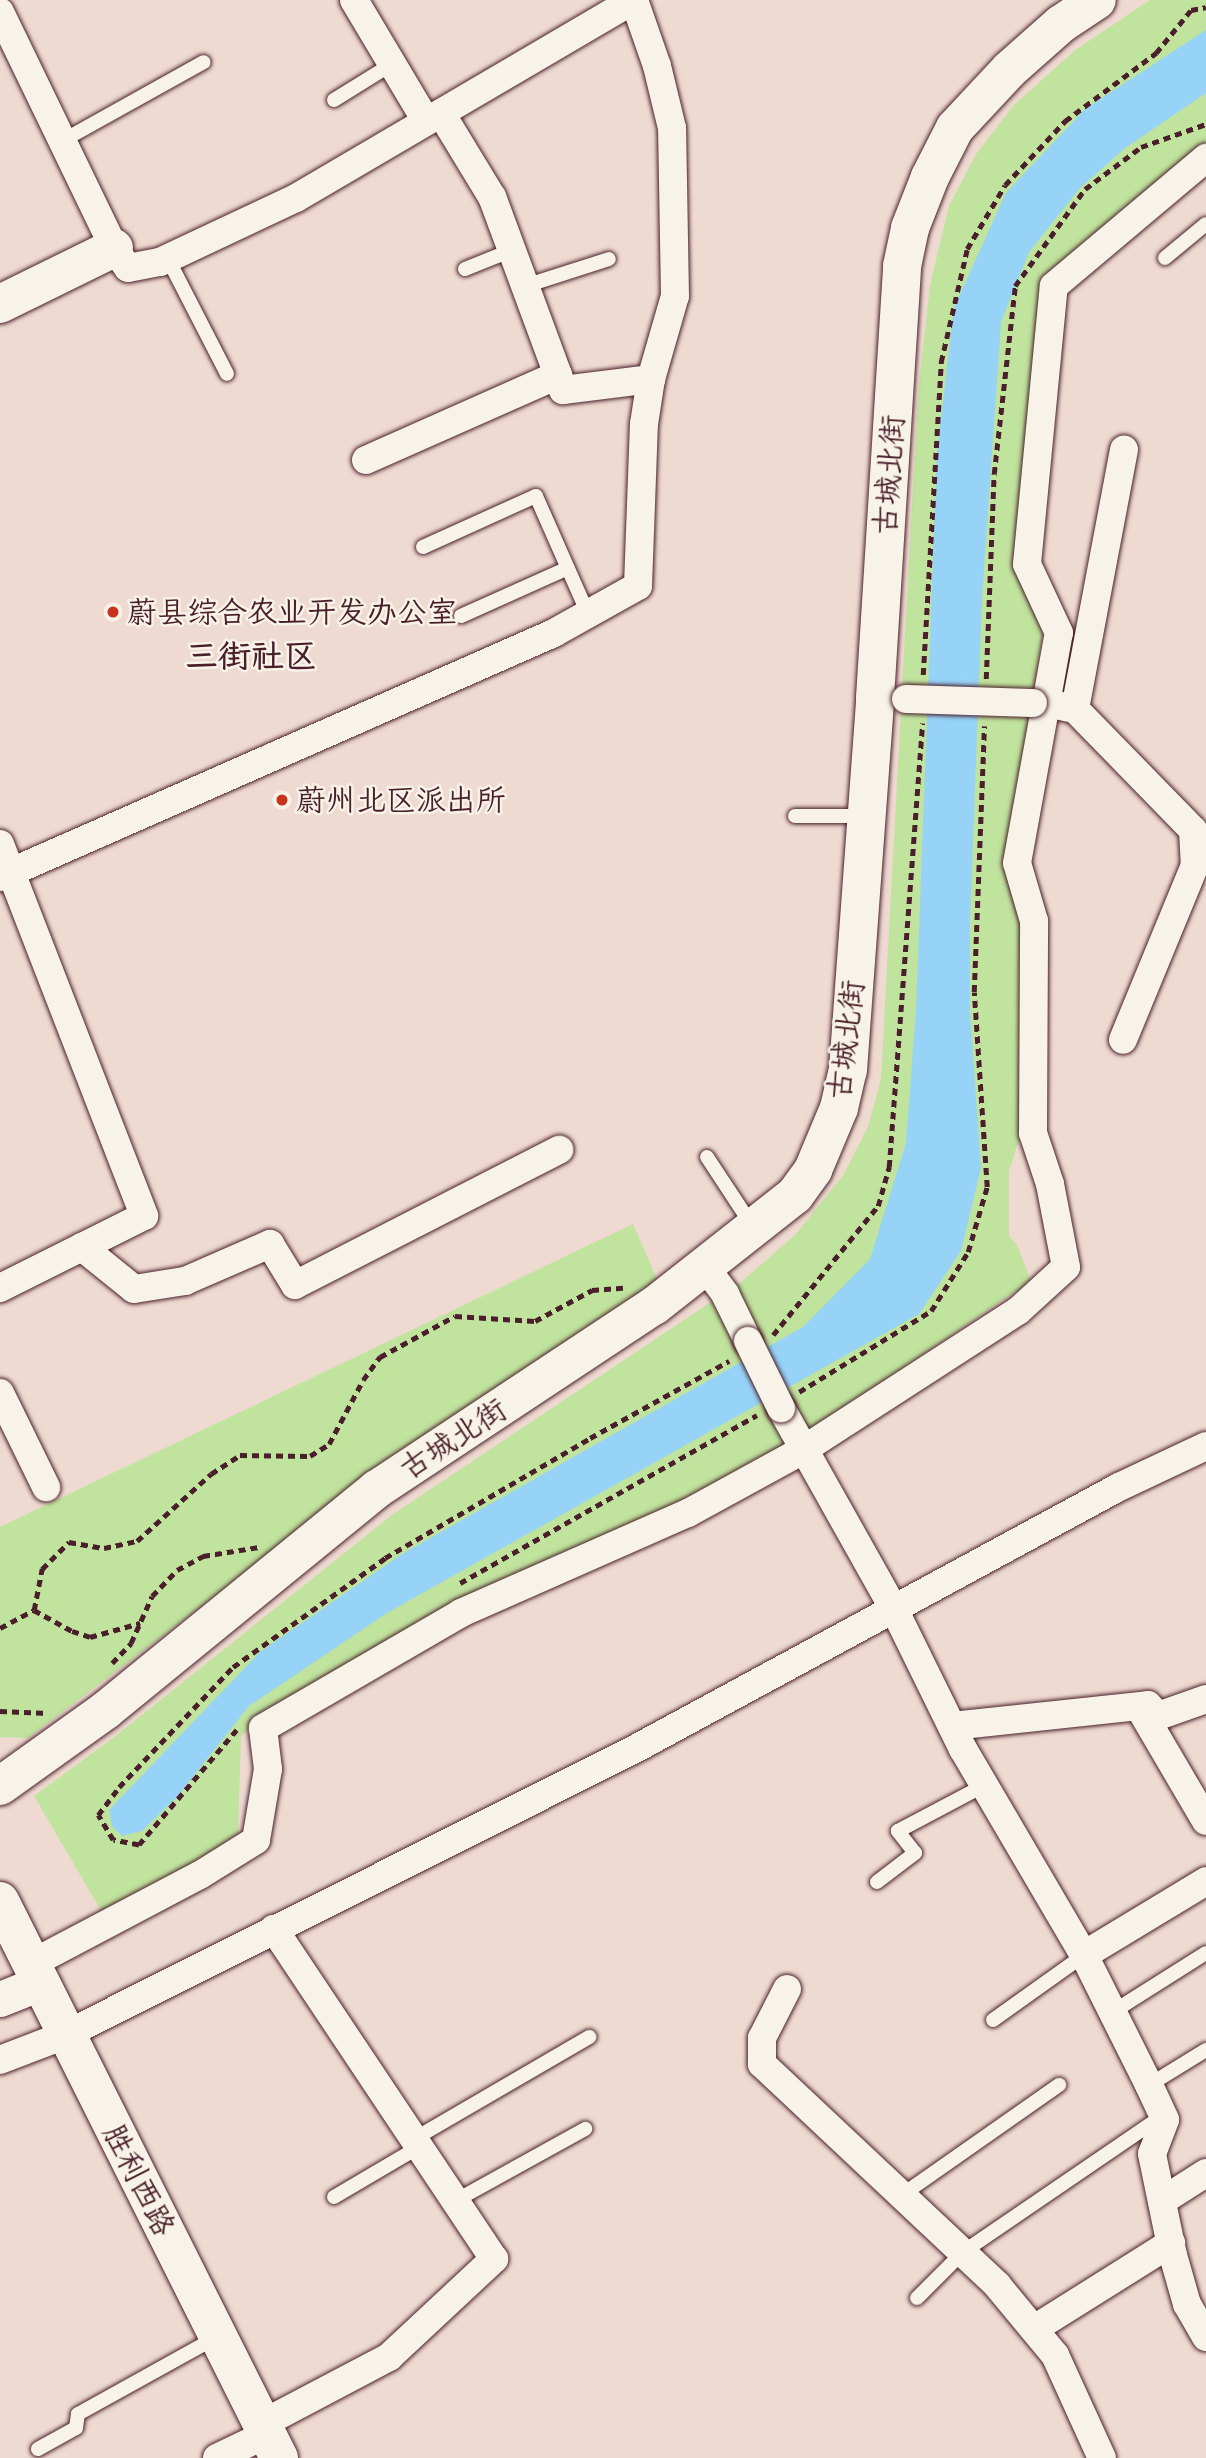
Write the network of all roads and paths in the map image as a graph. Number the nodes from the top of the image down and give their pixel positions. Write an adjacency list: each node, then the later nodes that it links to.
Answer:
1 (354, 0): 7 (street)
2 (634, 0): 9 (street); 24 (street)
3 (1097, 0): 32 (main road, 古城北街)
4 (1206, 7): 32 (path)
5 (0, 12): 11 (street)
6 (204, 62): 11 (lane)
7 (392, 64): 8 (lane); 9 (street)
8 (334, 100)
9 (434, 117): 15 (street); 18 (street)
10 (1206, 124): 31 (path)
11 (62, 141): 14 (street)
12 (1206, 158): 33 (street)
13 (1206, 224): 17 (lane)
14 (114, 247): 18 (street); 21 (main road)
15 (512, 250): 19 (lane); 20 (street)
16 (609, 258): 20 (lane)
17 (1165, 258)
18 (168, 259): 22 (lane)
19 (465, 269)
20 (525, 286): 23 (street)
21 (0, 304)
22 (227, 374)
23 (558, 375): 24 (street); 26 (street)
24 (651, 379): 29 (street)
25 (1124, 450): 34 (street)
26 (366, 460)
27 (424, 547): 28 (lane)
28 (568, 568): 29 (lane); 30 (lane)
29 (588, 614): 39 (street)
30 (461, 616)
31 (986, 683)
32 (906, 699): 33 (street, bridge); 37 (main road, 古城北街); 48 (path)
33 (1039, 703): 34 (street); 53 (street)
34 (1075, 709): 40 (street)
35 (984, 725): 51 (path)
36 (795, 816): 37 (lane)
37 (866, 816): 43 (main road, 古城北街)
38 (0, 844): 39 (street)
39 (6, 875): 44 (street)
40 (1123, 1040)
41 (559, 1150): 44 (street)
42 (707, 1157): 43 (lane)
43 (754, 1228): 45 (main road, 古城北街)
44 (82, 1247): 46 (street)
45 (715, 1280): 47 (main road, 古城北街); 53 (street, bridge)
46 (0, 1288)
47 (654, 1306): 59 (path); 70 (main road, 古城北街)
48 (772, 1337)
49 (740, 1355): 68 (path)
50 (0, 1394): 55 (street)
51 (789, 1398)
52 (761, 1413): 57 (path)
53 (799, 1443): 58 (street); 78 (street)
54 (1206, 1446): 58 (street)
55 (46, 1487)
56 (268, 1547): 60 (path)
57 (456, 1585)
58 (894, 1609): 67 (street); 75 (street)
59 (34, 1610): 60 (path); 61 (path)
60 (140, 1623): 62 (path)
61 (0, 1628)
62 (105, 1670)
63 (1206, 1699): 64 (street)
64 (1139, 1707): 67 (street); 71 (street)
65 (56, 1709): 66 (path)
66 (0, 1711)
67 (952, 1726): 69 (street)
68 (240, 1727)
69 (985, 1785): 73 (lane); 77 (street)
70 (0, 1786)
71 (1206, 1821)
72 (1206, 1881): 77 (street)
73 (877, 1882)
74 (0, 1900): 78 (main road, 胜利西路)
75 (274, 1929): 83 (street); 91 (street)
76 (1206, 1953): 81 (lane)
77 (1084, 1955): 81 (street); 82 (lane)
78 (35, 1973): 80 (street); 83 (main road, 胜利西路)
79 (787, 1989): 93 (street)
80 (0, 1999)
81 (1111, 2013): 88 (street)
82 (993, 2020)
83 (65, 2035): 86 (street); 101 (main road, 胜利西路)
84 (589, 2037): 91 (lane)
85 (1206, 2050): 88 (lane)
86 (0, 2060)
87 (1059, 2085): 93 (lane)
88 (1149, 2085): 89 (street)
89 (1162, 2116): 95 (street); 98 (lane)
90 (585, 2129): 96 (lane)
91 (416, 2143): 94 (lane); 96 (street)
92 (1206, 2173): 95 (street)
93 (902, 2195): 98 (street)
94 (334, 2197)
95 (1162, 2200): 97 (street)
96 (455, 2201): 103 (street)
97 (1171, 2242): 100 (street); 102 (street)
98 (962, 2252): 99 (lane); 100 (street)
99 (917, 2298)
100 (1034, 2329): 106 (street)
101 (218, 2337): 103 (main road, 胜利西路); 104 (lane)
102 (1206, 2337)
103 (269, 2439): 105 (street)
104 (38, 2449)
105 (217, 2458)
106 (1102, 2458)

